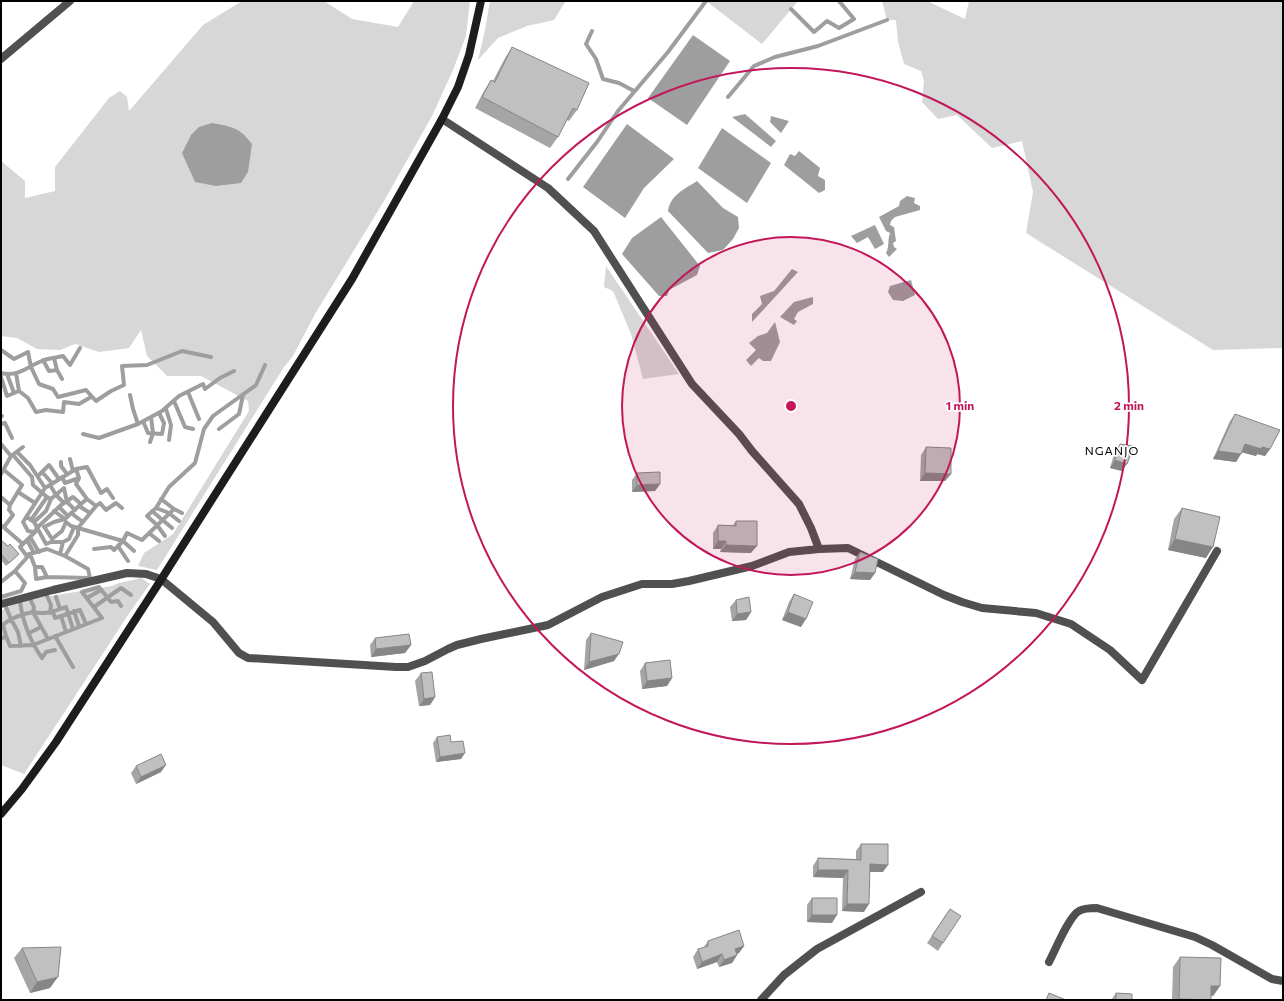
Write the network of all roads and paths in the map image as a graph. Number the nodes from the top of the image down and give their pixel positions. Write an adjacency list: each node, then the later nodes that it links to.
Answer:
1 (70, 1): 3 (street)
2 (481, 1): 4 (street)
3 (1, 59)
4 (442, 119): 5 (street); 7 (street)
5 (819, 549): 6 (street); 7 (street)
6 (1217, 551)
7 (161, 580): 8 (street); 9 (street)
8 (1, 604)
9 (1, 814)
10 (921, 892): 13 (street)
11 (1049, 962): 12 (street)
12 (1283, 981)
13 (761, 1000)

